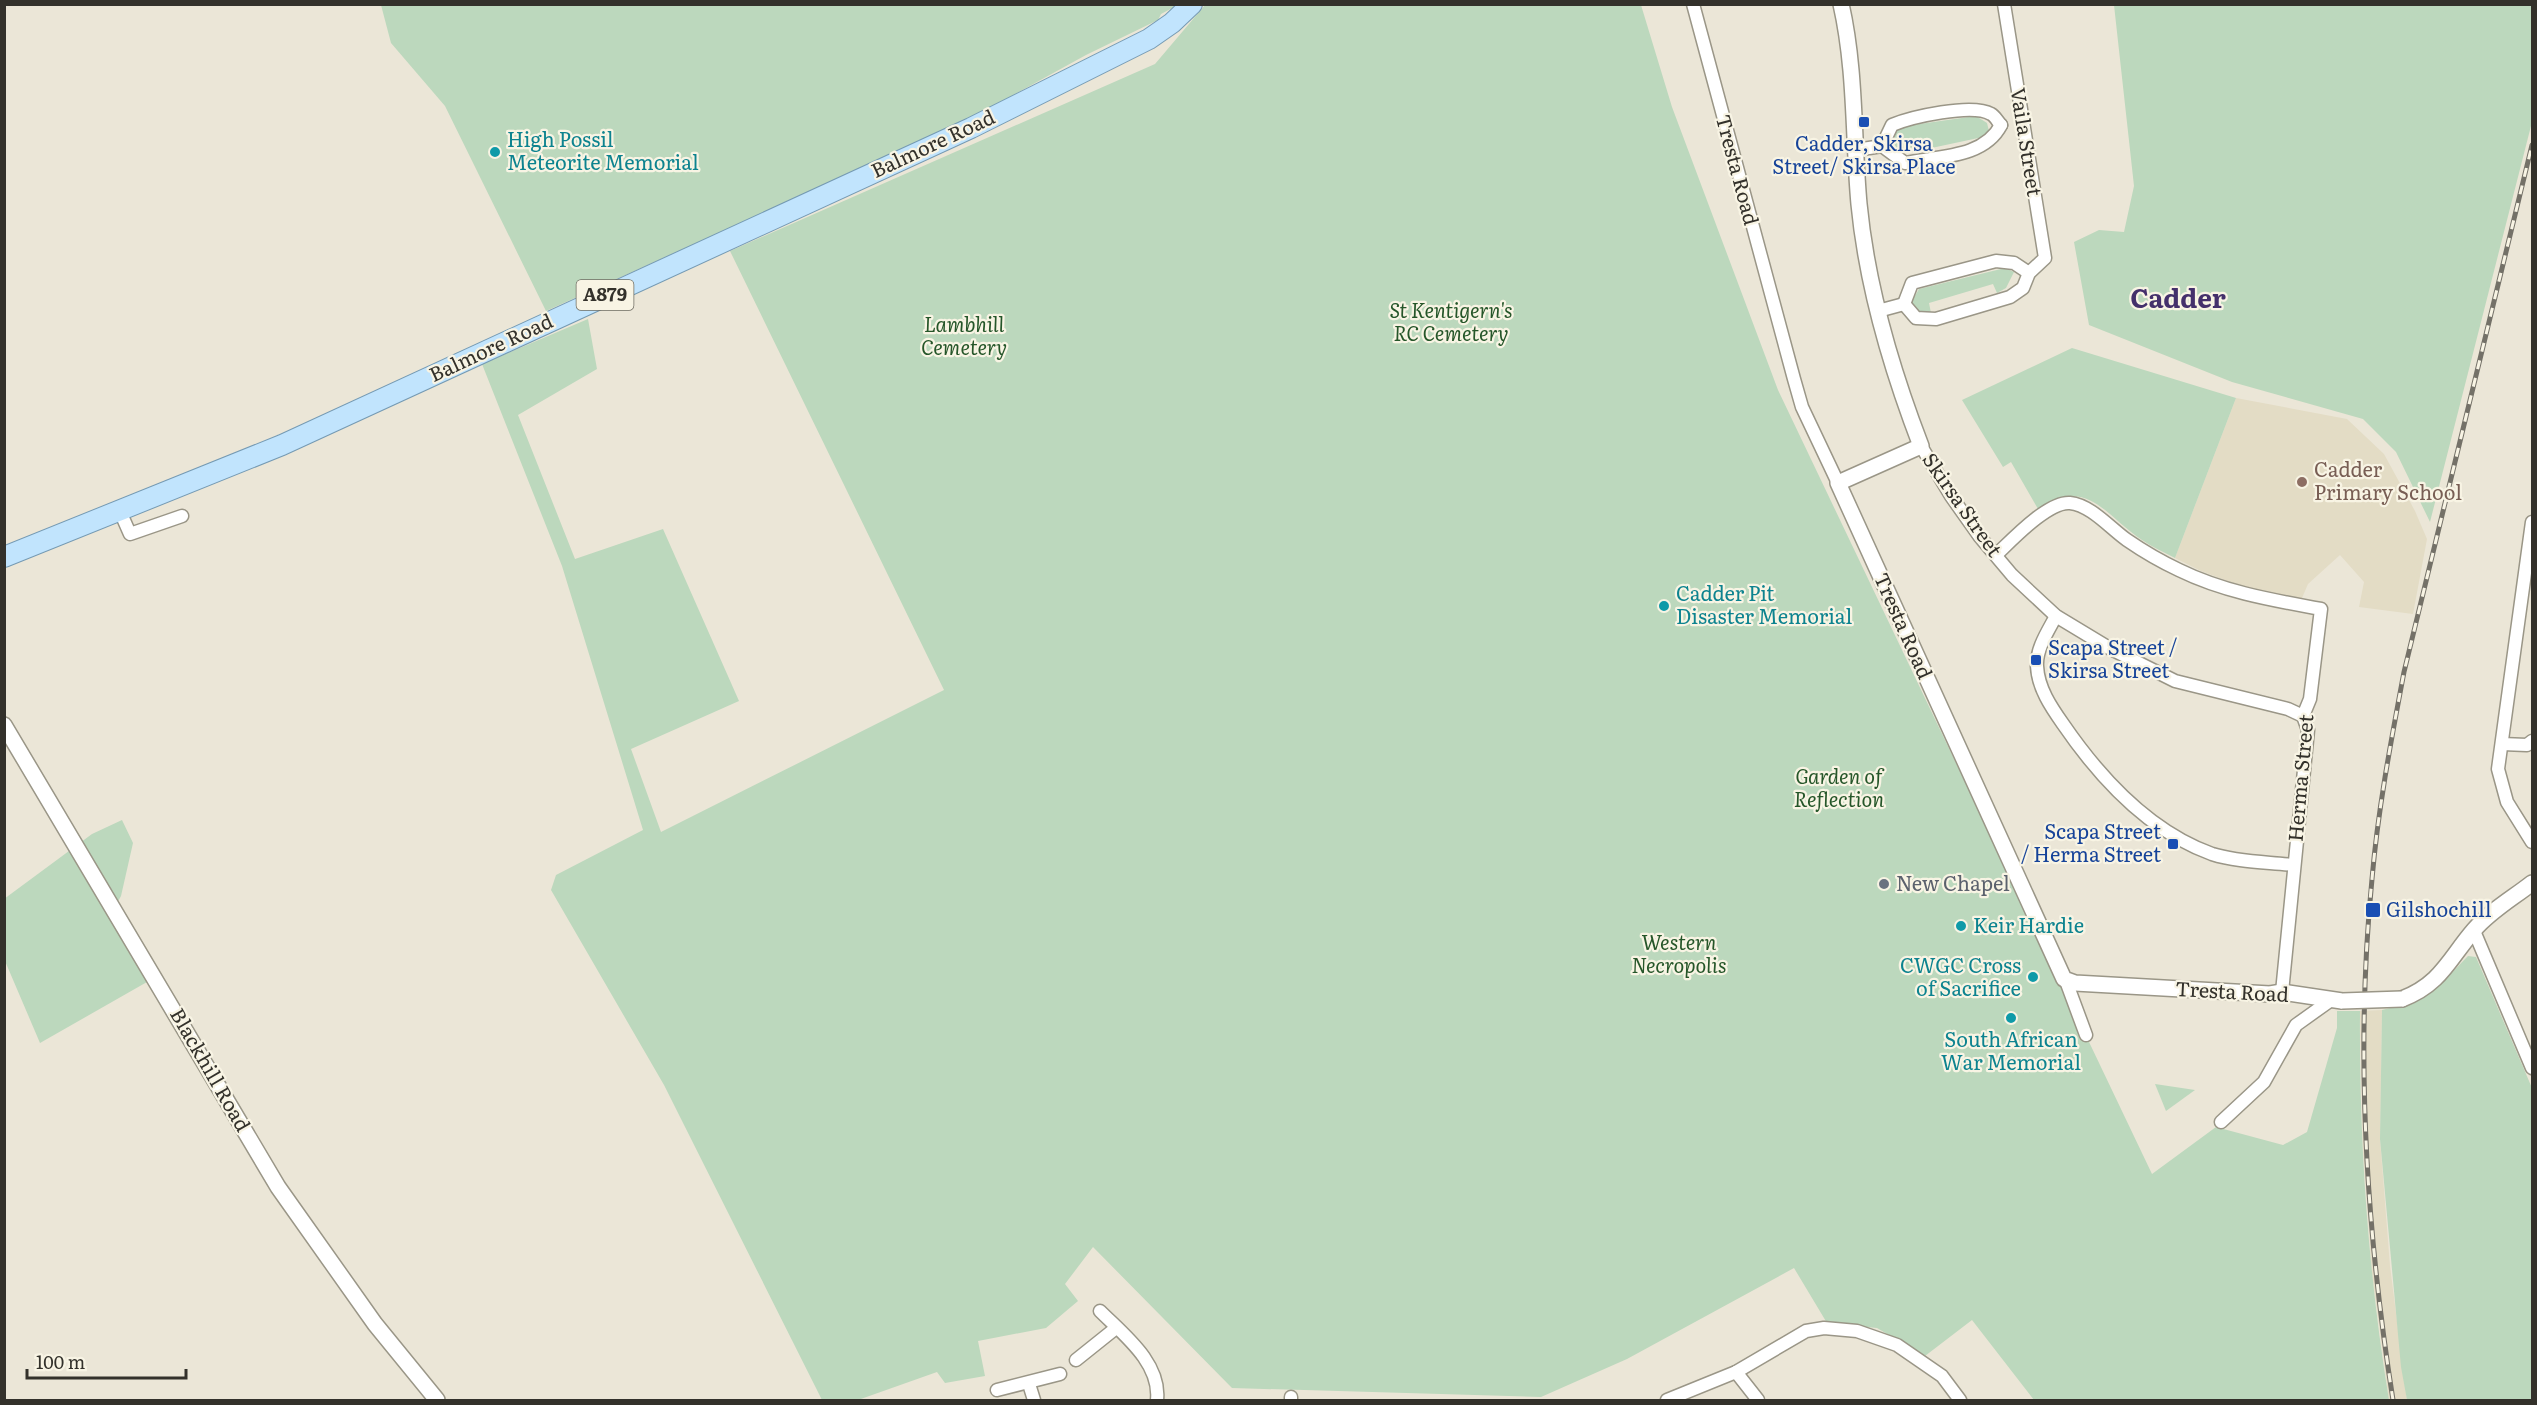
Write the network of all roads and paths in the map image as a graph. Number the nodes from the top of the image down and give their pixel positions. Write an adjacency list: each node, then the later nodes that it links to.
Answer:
1 (1192, 4): 14 (main road, Balmore Road / A879)
2 (1693, 4): 13 (street, Tresta Road)
3 (1841, 4): 8 (street, Skirsa Street)
4 (2004, 4): 5 (street, Vaila Street)
5 (2022, 121): 6 (street); 9 (street, Vaila Street)
6 (2001, 125): 7 (street); 7 (street)
7 (1882, 146): 8 (street)
8 (1856, 150): 11 (street, Skirsa Street)
9 (2029, 273): 10 (street); 10 (street, Vaila Street)
10 (1904, 304): 11 (street)
11 (1878, 311): 12 (street, Skirsa Street)
12 (1921, 446): 13 (street); 17 (street, Skirsa Street)
13 (1838, 483): 29 (street, Tresta Road)
14 (119, 509): 15 (street); 18 (main road, Balmore Road / A879)
15 (182, 516)
16 (2532, 522): 19 (street)
17 (1996, 555): 20 (street, Skirsa Street); 21 (street, Herma Street)
18 (4, 556)
19 (2530, 562): 24 (street)
20 (2056, 616): 21 (street, Skirsa Street); 26 (street)
21 (2303, 716): 26 (street, Herma Street)
22 (4, 725): 42 (street, Blackhill Road)
23 (2532, 741): 24 (street)
24 (2502, 744): 25 (street)
25 (2532, 842)
26 (2293, 865): 30 (street, Herma Street)
27 (2532, 883): 28 (street)
28 (2474, 930): 31 (street, Tresta Road, bridge); 33 (street)
29 (2066, 981): 30 (street, Tresta Road); 32 (street)
30 (2282, 992): 31 (street, Tresta Road)
31 (2336, 1000): 34 (street)
32 (2086, 1035)
33 (2532, 1068)
34 (2221, 1122)
35 (1100, 1311): 36 (street)
36 (1116, 1328): 37 (street); 44 (street)
37 (1076, 1360)
38 (1736, 1372): 45 (street); 46 (street); 47 (street)
39 (1060, 1374): 40 (street)
40 (1029, 1384): 41 (street); 43 (street)
41 (997, 1390)
42 (437, 1401)
43 (1034, 1401)
44 (1157, 1401)
45 (1667, 1401)
46 (1758, 1401)
47 (1960, 1401)

